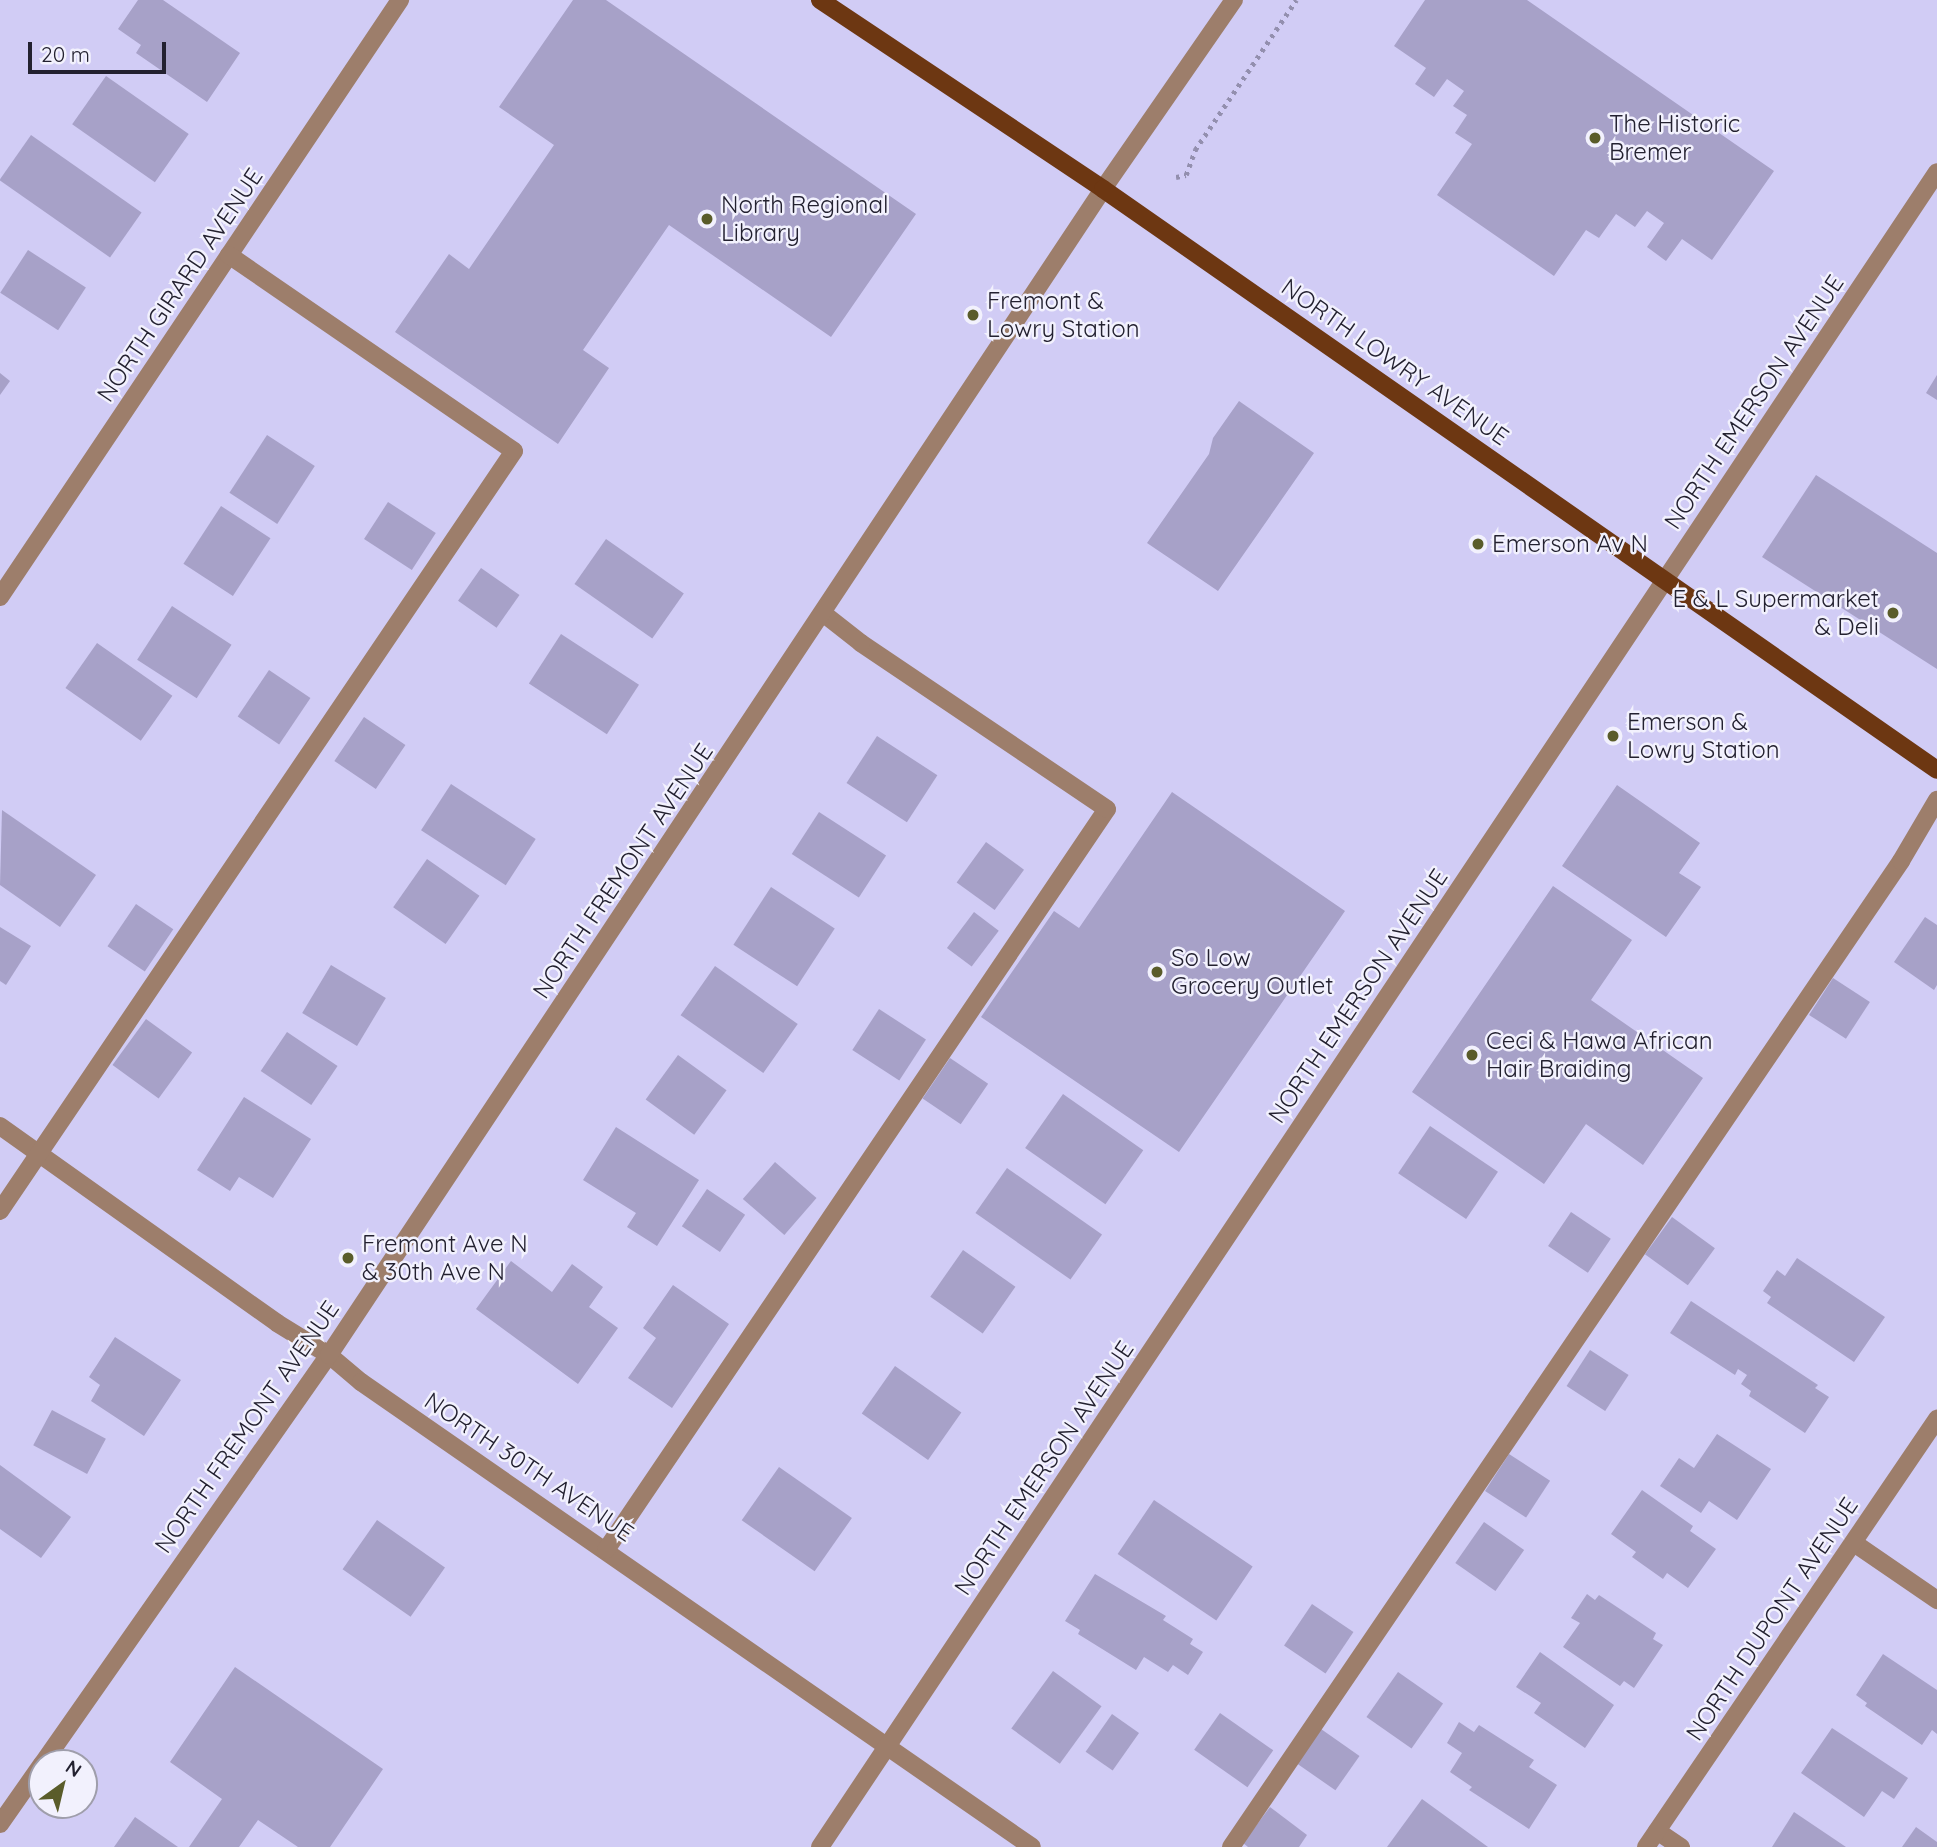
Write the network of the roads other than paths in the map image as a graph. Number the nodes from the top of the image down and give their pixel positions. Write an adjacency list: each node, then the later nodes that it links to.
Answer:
1 (400, 0): 6 (street, NORTH GIRARD AVENUE)
2 (820, 0): 5 (main road, NORTH LOWRY AVENUE)
3 (1234, 0): 5 (street, NORTH FREMONT AVENUE)
4 (1937, 172): 7 (street, NORTH EMERSON AVENUE)
5 (1104, 189): 7 (main road, NORTH LOWRY AVENUE); 9 (street, NORTH FREMONT AVENUE)
6 (229, 255): 8 (street, NORTH GIRARD AVENUE); 13 (street)
7 (1664, 579): 10 (main road, NORTH LOWRY AVENUE); 20 (street, NORTH EMERSON AVENUE)
8 (0, 597)
9 (824, 614): 15 (street, NORTH FREMONT AVENUE); 18 (street)
10 (1937, 770)
11 (1937, 800): 27 (street)
12 (0, 1126): 13 (street, NORTH 30TH AVENUE)
13 (39, 1153): 14 (street); 15 (street, NORTH 30TH AVENUE)
14 (0, 1211)
15 (329, 1355): 18 (street, NORTH 30TH AVENUE); 21 (street, NORTH FREMONT AVENUE)
16 (1937, 1419): 17 (street, NORTH DUPONT AVENUE)
17 (1854, 1543): 19 (street); 24 (street, NORTH DUPONT AVENUE)
18 (606, 1550): 20 (street, NORTH 30TH AVENUE)
19 (1937, 1600)
20 (888, 1745): 25 (street, NORTH EMERSON AVENUE); 26 (street, NORTH 30TH AVENUE)
21 (52, 1749)
22 (28, 1783): 23 (street, NORTH FREMONT AVENUE)
23 (0, 1824)
24 (1657, 1831): 28 (street, NORTH DUPONT AVENUE); 29 (street)
25 (820, 1847)
26 (1032, 1847)
27 (1231, 1847)
28 (1646, 1847)
29 (1681, 1847)

